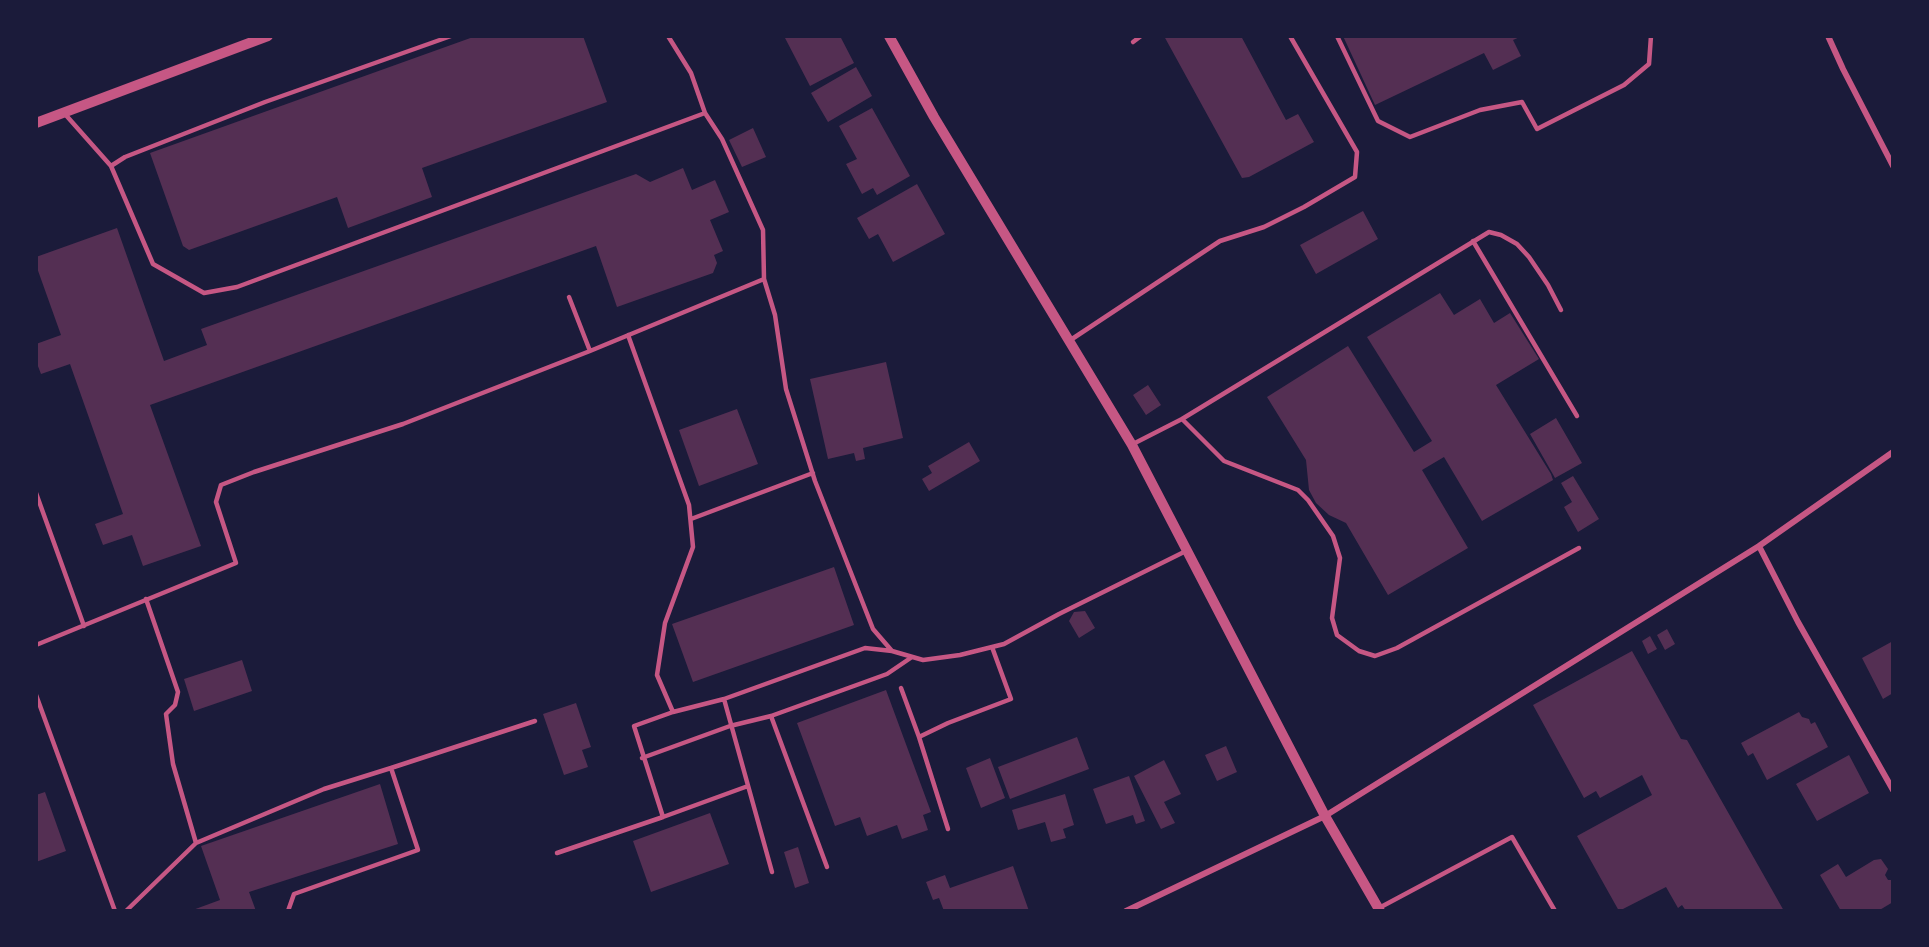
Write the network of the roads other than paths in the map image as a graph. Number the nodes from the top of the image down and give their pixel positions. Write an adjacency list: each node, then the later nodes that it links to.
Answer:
1 (268, 36): 12 (street)
2 (451, 36): 14 (lane)
3 (668, 36): 11 (lane)
4 (889, 36): 21 (street)
5 (1141, 36): 10 (lane)
6 (1290, 36): 21 (lane)
7 (1337, 36): 8 (lane)
8 (1651, 36)
9 (1828, 36): 15 (street)
10 (1133, 42)
11 (705, 112): 14 (lane); 17 (lane)
12 (64, 113): 13 (street); 14 (lane)
13 (36, 123)
14 (111, 166)
15 (1893, 166)
16 (1473, 241): 19 (lane); 23 (lane); 24 (lane)
17 (764, 279): 20 (lane); 27 (lane)
18 (569, 297): 22 (lane)
19 (1561, 310)
20 (628, 335): 22 (lane); 29 (lane)
21 (1069, 342): 25 (street)
22 (590, 351): 33 (lane)
23 (1577, 416)
24 (1182, 419): 25 (lane); 31 (lane)
25 (1131, 446): 32 (street)
26 (1893, 452): 30 (street)
27 (813, 473): 29 (lane); 37 (lane)
28 (36, 493): 34 (lane)
29 (691, 519): 42 (lane)
30 (1759, 546): 50 (street); 51 (street)
31 (1579, 548)
32 (1186, 551): 36 (lane); 51 (street)
33 (146, 599): 34 (lane); 54 (lane)
34 (84, 626): 35 (lane)
35 (36, 645)
36 (992, 647): 38 (lane); 46 (lane)
37 (892, 651): 38 (lane); 41 (lane)
38 (912, 657): 43 (lane)
39 (901, 688): 46 (lane)
40 (36, 695): 59 (lane)
41 (724, 699): 42 (lane); 45 (lane)
42 (673, 712): 47 (lane)
43 (771, 716): 45 (lane); 56 (lane)
44 (535, 721): 48 (lane)
45 (730, 726): 47 (lane); 49 (lane)
46 (918, 737): 53 (lane)
47 (642, 758): 52 (lane)
48 (391, 768): 54 (lane); 61 (lane)
49 (748, 786): 52 (lane); 57 (lane)
50 (1893, 790)
51 (1325, 816): 58 (street); 62 (street)
52 (663, 817): 55 (lane)
53 (948, 829)
54 (196, 843): 60 (lane)
55 (557, 853)
56 (827, 867)
57 (772, 872)
58 (1379, 909): 63 (lane)
59 (115, 911)
60 (126, 911)
61 (288, 911)
62 (1126, 911)
63 (1555, 911)

